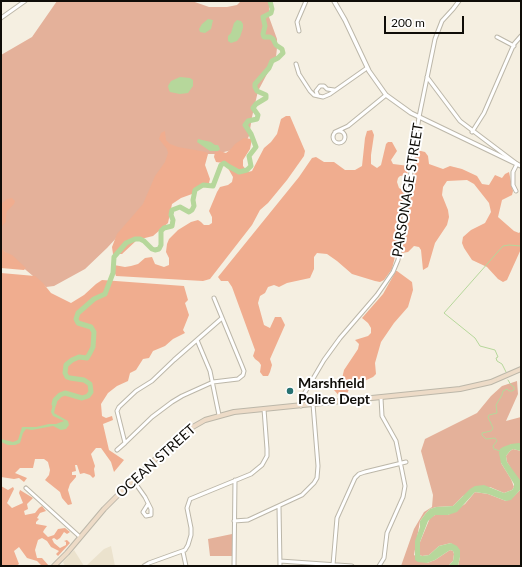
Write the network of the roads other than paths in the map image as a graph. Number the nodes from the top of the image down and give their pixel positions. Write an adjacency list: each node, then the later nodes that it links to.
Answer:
1 (25, 1): 5 (street)
2 (306, 1): 6 (street)
3 (334, 1): 11 (street)
4 (459, 1): 12 (street, PARSONAGE STREET)
5 (1, 18)
6 (299, 31)
7 (521, 36): 9 (street)
8 (497, 37): 9 (street)
9 (514, 46): 18 (street)
10 (296, 64): 15 (street)
11 (367, 68): 13 (street); 14 (street)
12 (427, 77): 16 (street, PARSONAGE STREET); 18 (street)
13 (335, 90): 15 (street); 15 (street)
14 (386, 95): 16 (street); 17 (street)
15 (318, 96)
16 (419, 117): 19 (street); 28 (street, PARSONAGE STREET)
17 (335, 132): 17 (street)
18 (472, 132): 19 (street)
19 (519, 165): 20 (street)
20 (516, 191)
21 (214, 298): 22 (street)
22 (222, 318): 23 (street); 25 (street)
23 (197, 340): 25 (street); 31 (street)
24 (521, 369): 26 (main road, OCEAN STREET)
25 (213, 382): 30 (street); 31 (street)
26 (381, 398): 27 (main road, OCEAN STREET); 34 (street)
27 (313, 404): 28 (main road, OCEAN STREET); 39 (street)
28 (301, 406): 29 (main road, OCEAN STREET)
29 (264, 409): 30 (main road, OCEAN STREET); 36 (street)
30 (219, 415): 35 (main road, OCEAN STREET)
31 (125, 443): 32 (street)
32 (117, 450)
33 (406, 462): 34 (street)
34 (400, 464): 44 (street); 51 (street)
35 (133, 480): 38 (street); 41 (main road, OCEAN STREET)
36 (235, 480): 40 (street); 42 (street)
37 (26, 488): 41 (street)
38 (148, 504)
39 (279, 506): 40 (street); 43 (street)
40 (234, 521): 48 (street)
41 (80, 538): 45 (main road, OCEAN STREET)
42 (183, 552): 46 (street); 47 (street)
43 (280, 561): 44 (street); 49 (street)
44 (333, 564): 50 (street)
45 (54, 566)
46 (144, 566)
47 (186, 566)
48 (234, 566)
49 (280, 566)
50 (352, 566)
51 (379, 566)

